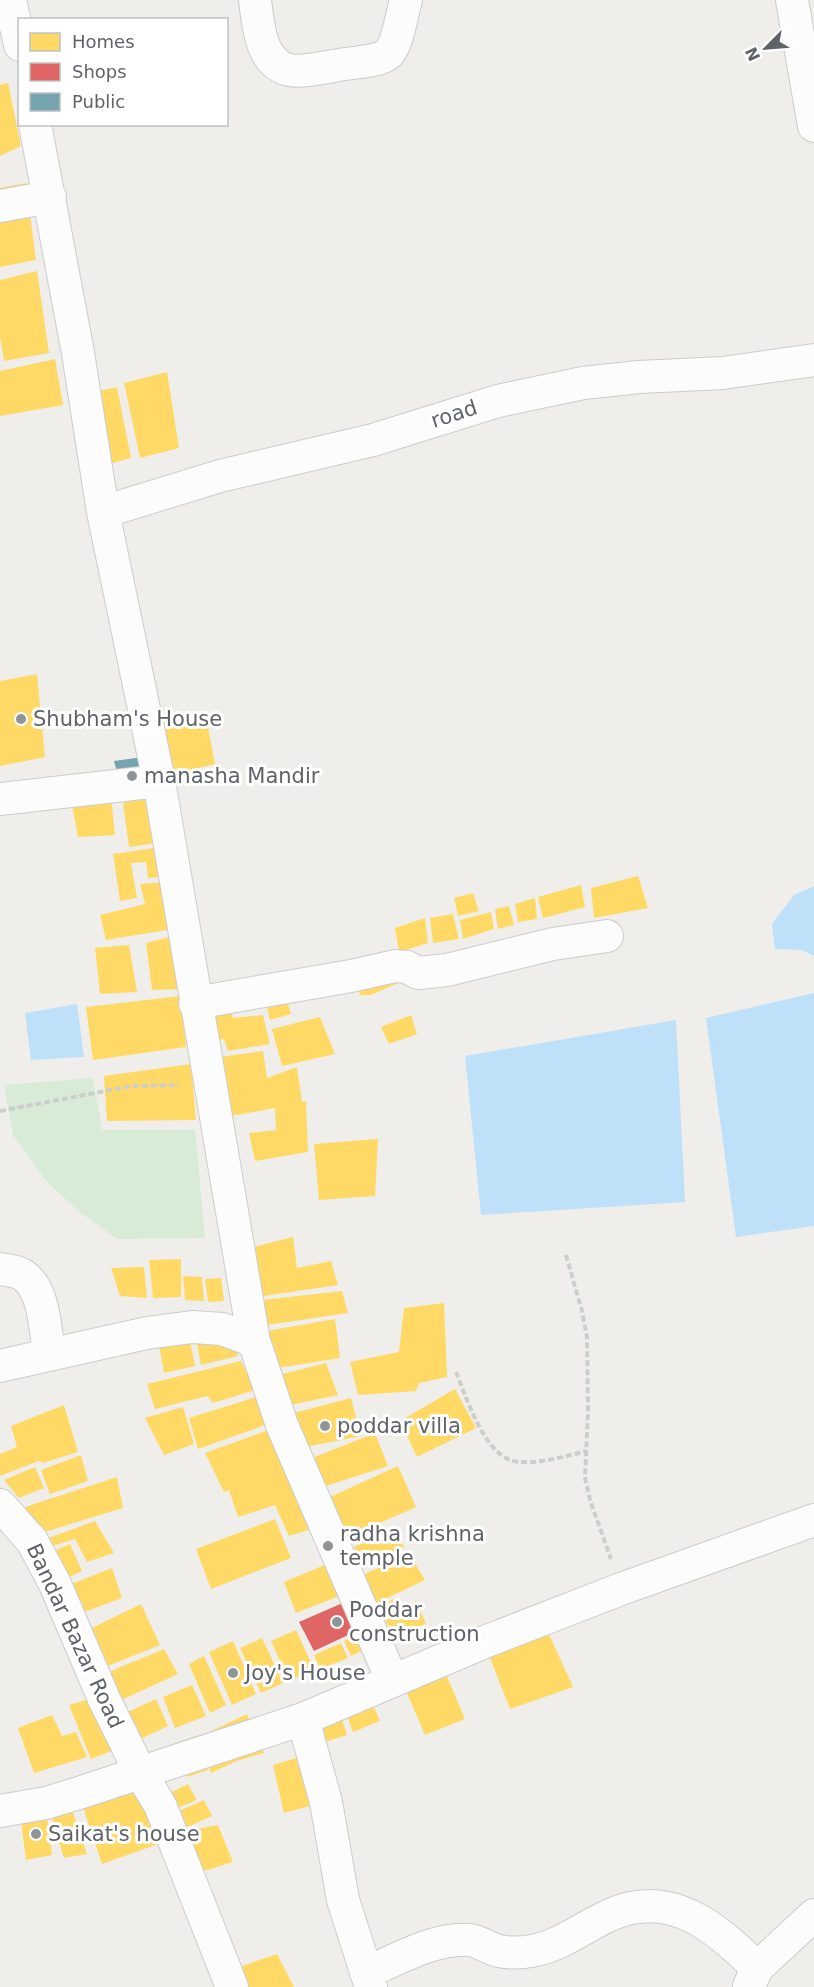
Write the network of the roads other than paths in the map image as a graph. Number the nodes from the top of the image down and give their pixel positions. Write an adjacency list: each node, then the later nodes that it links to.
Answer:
1 (10, 0): 5 (street)
2 (255, 0): 3 (street)
3 (406, 0)
4 (792, 0): 7 (street)
5 (18, 36)
6 (35, 126): 8 (street)
7 (814, 126)
8 (50, 197): 9 (street); 11 (street)
9 (0, 206)
10 (814, 360): 11 (street, road)
11 (103, 512): 12 (street)
12 (159, 781): 13 (street); 15 (street)
13 (0, 799)
14 (607, 936): 15 (street)
15 (195, 1003): 17 (street)
16 (0, 1269): 18 (street)
17 (254, 1341): 18 (street); 22 (street)
18 (50, 1353): 19 (street)
19 (0, 1366)
20 (0, 1505): 24 (street, Bandar Bazar Road)
21 (814, 1520): 22 (street)
22 (392, 1680): 23 (street)
23 (303, 1719): 24 (street); 28 (street)
24 (141, 1774): 25 (street); 29 (street, Bandar Bazar Road)
25 (0, 1811)
26 (814, 1915): 27 (street)
27 (753, 1978): 28 (street)
28 (368, 1980)
29 (232, 1987)

